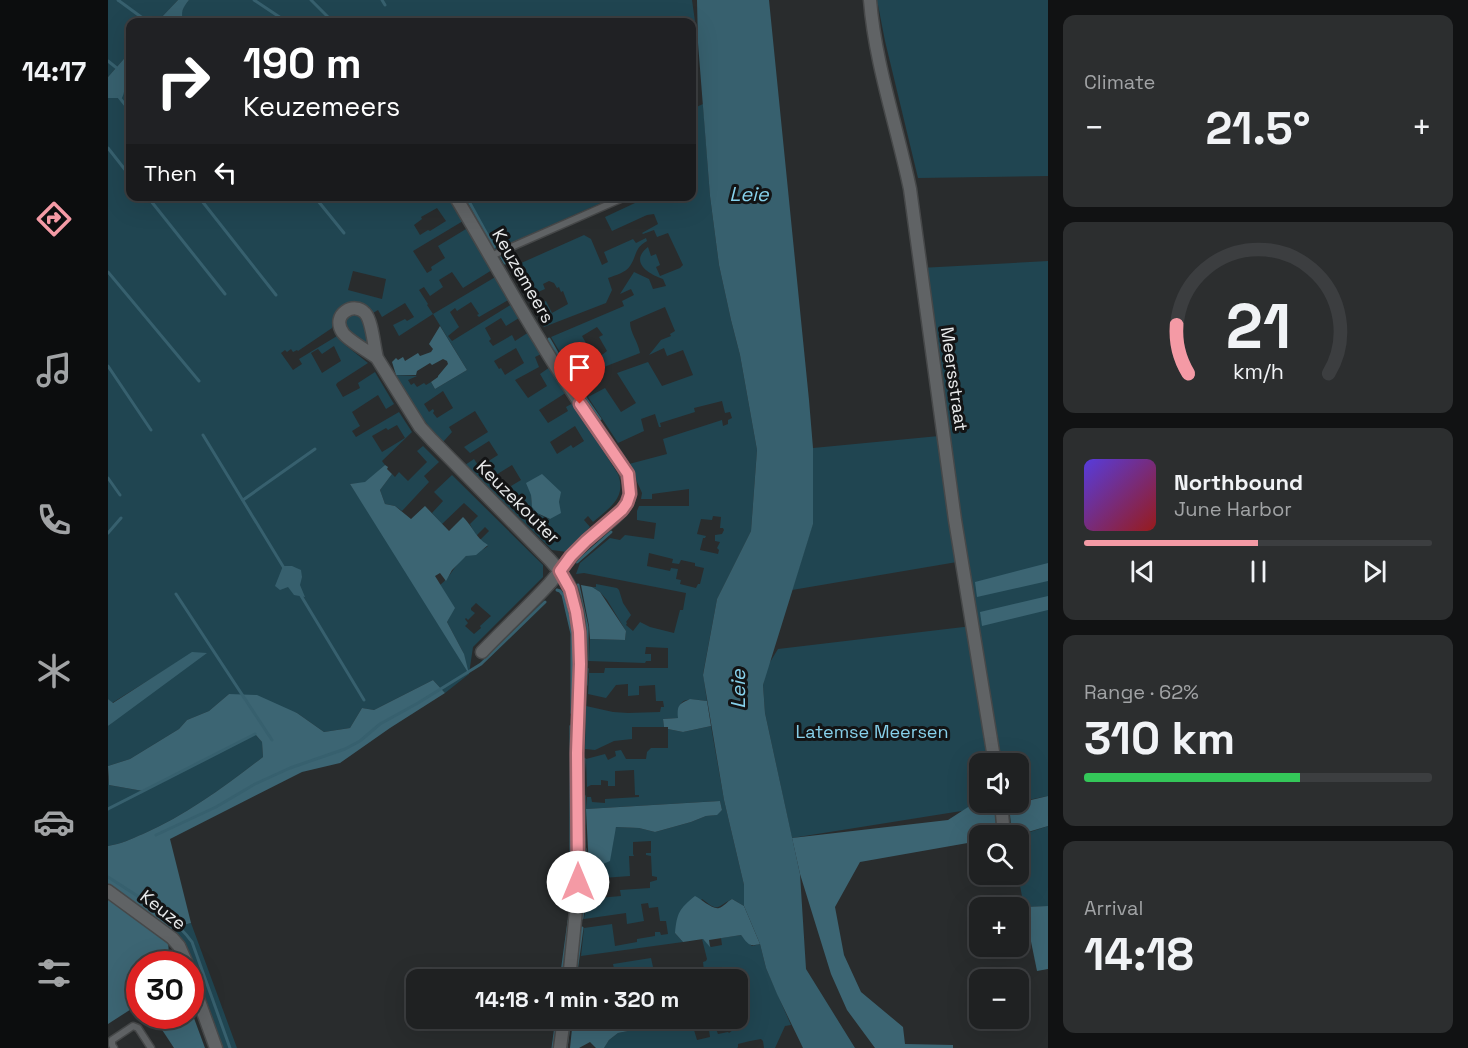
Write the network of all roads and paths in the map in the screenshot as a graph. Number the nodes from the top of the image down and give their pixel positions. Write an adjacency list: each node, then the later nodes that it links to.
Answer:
1 (870, 0): 8 (street, Meersstraat)
2 (458, 201): 4 (street, Keuzemeers)
3 (616, 201): 4 (lane)
4 (491, 256): 6 (street, Keuzemeers)
5 (377, 358): 6 (street, Keuzekouter)
6 (560, 571): 7 (street, Keuzemeers); 11 (street, Keuzekouter)
7 (482, 652)
8 (993, 753)
9 (108, 891): 10 (street, Keuze)
10 (181, 951)
11 (570, 969)
12 (204, 1015): 16 (street)
13 (563, 1029): 17 (street)
14 (114, 1048): 15 (lane)
15 (151, 1048)
16 (216, 1048)
17 (560, 1048)

